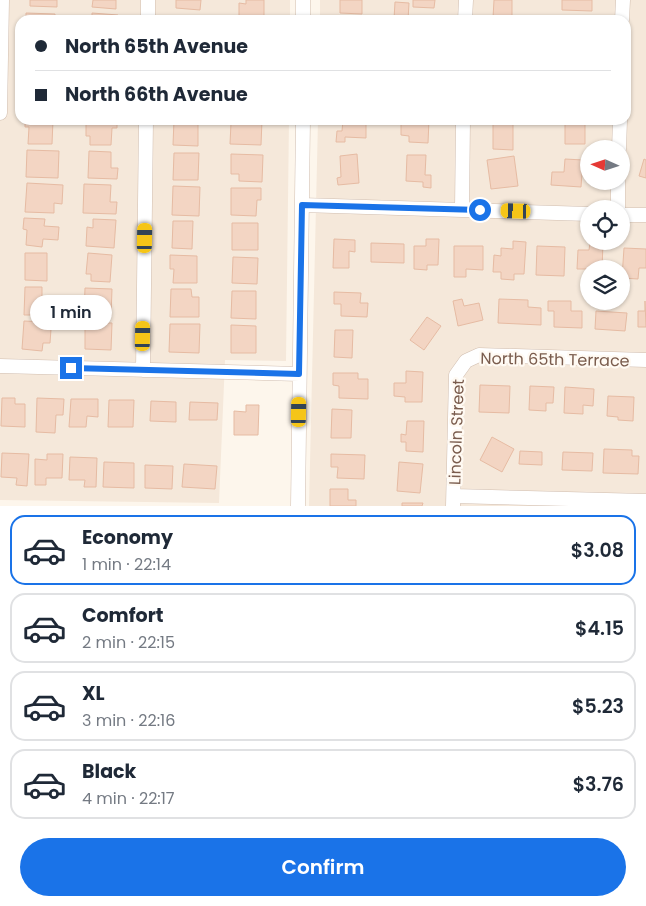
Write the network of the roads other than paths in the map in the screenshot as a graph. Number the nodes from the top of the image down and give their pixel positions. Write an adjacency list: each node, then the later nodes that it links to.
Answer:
1 (2, 0): 10 (street)
2 (148, 0): 6 (street)
3 (303, 0): 7 (street)
4 (466, 0): 8 (street)
5 (623, 0): 9 (street)
6 (148, 15)
7 (303, 15)
8 (465, 15)
9 (622, 15)
10 (0, 113)
11 (146, 125): 24 (street)
12 (303, 125): 16 (street)
13 (463, 125): 17 (street)
14 (620, 125): 15 (street)
15 (619, 140)
16 (302, 205): 17 (street); 25 (street)
17 (462, 210): 18 (street)
18 (580, 214)
19 (630, 215): 20 (street)
20 (646, 215)
21 (646, 360): 22 (street, North 65th Terrace)
22 (466, 361): 26 (street, Lincoln Street)
23 (0, 366): 24 (street)
24 (143, 370): 25 (street)
25 (299, 374): 28 (street)
26 (453, 501): 27 (street)
27 (646, 501)
28 (298, 506)

